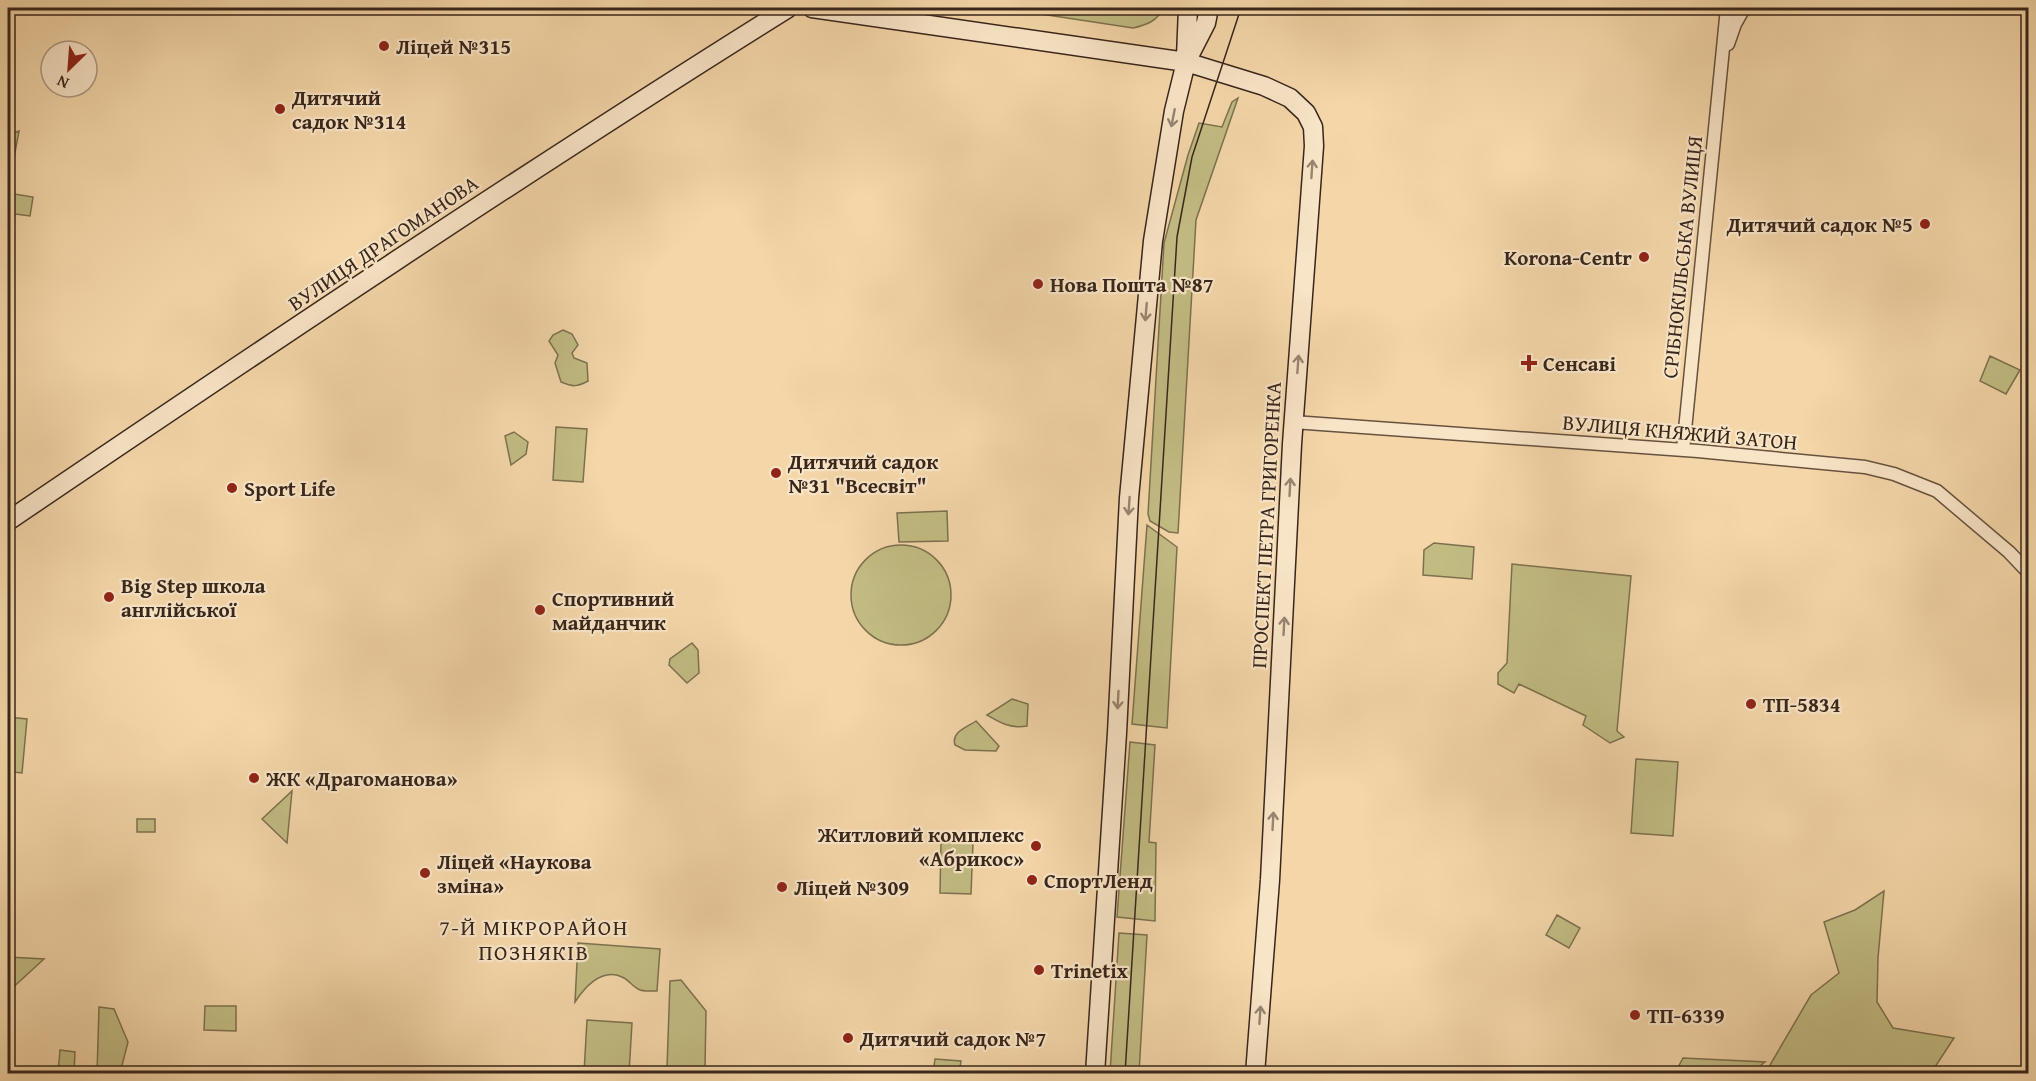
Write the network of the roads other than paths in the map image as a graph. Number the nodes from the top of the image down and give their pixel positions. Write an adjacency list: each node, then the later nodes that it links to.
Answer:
1 (788, 8): 11 (main road, ВУЛИЦЯ ДРАГОМАНОВА)
2 (812, 8): 7 (main road)
3 (1188, 8): 7 (main road)
4 (1209, 8): 7 (main road)
5 (1727, 8): 8 (street, СРІБНОКІЛЬСЬКА ВУЛИЦЯ)
6 (1744, 8): 8 (street, СРІБНОКІЛЬСЬКА ВУЛИЦЯ)
7 (1186, 62): 9 (main road, ПРОСПЕКТ ПЕТРА ГРИГОРЕНКА, one-way to 7); 13 (main road, one-way to 13)
8 (1722, 68): 10 (street, СРІБНОКІЛЬСЬКА ВУЛИЦЯ)
9 (1293, 422): 10 (street, ВУЛИЦЯ КНЯЖИЙ ЗАТОН); 14 (main road, ПРОСПЕКТ ПЕТРА ГРИГОРЕНКА, one-way to 9)
10 (1683, 450): 12 (street, ВУЛИЦЯ КНЯЖИЙ ЗАТОН)
11 (8, 521)
12 (2028, 572)
13 (1095, 1074)
14 (1255, 1074)

